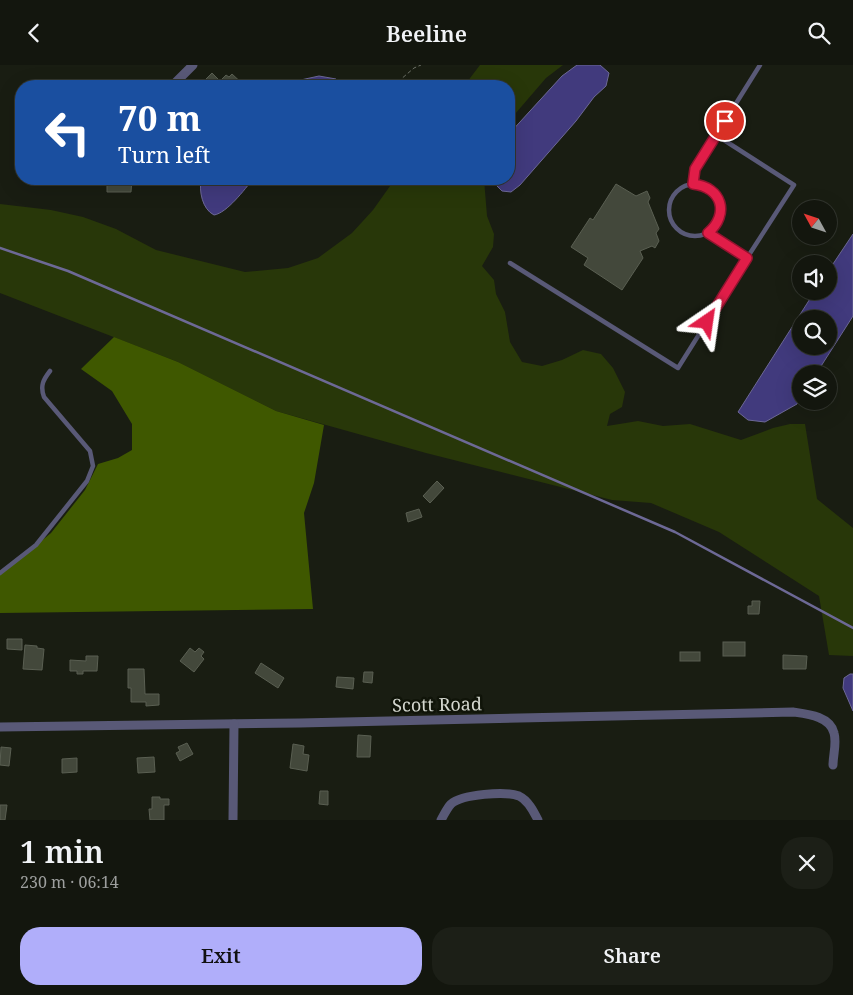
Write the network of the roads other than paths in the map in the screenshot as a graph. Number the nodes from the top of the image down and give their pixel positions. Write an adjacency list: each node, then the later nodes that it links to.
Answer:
1 (192, 65): 3 (street)
2 (760, 65): 4 (lane)
3 (178, 80)
4 (716, 135): 5 (lane); 7 (lane)
5 (693, 184): 6 (lane); 6 (lane)
6 (708, 233): 7 (lane)
7 (747, 258): 8 (lane)
8 (510, 263)
9 (50, 371): 10 (lane)
10 (0, 573)
11 (234, 724): 12 (street, Scott Road); 13 (street, Scott Road); 14 (street)
12 (0, 727)
13 (833, 765)
14 (233, 820)
15 (441, 820): 16 (street)
16 (538, 820)

